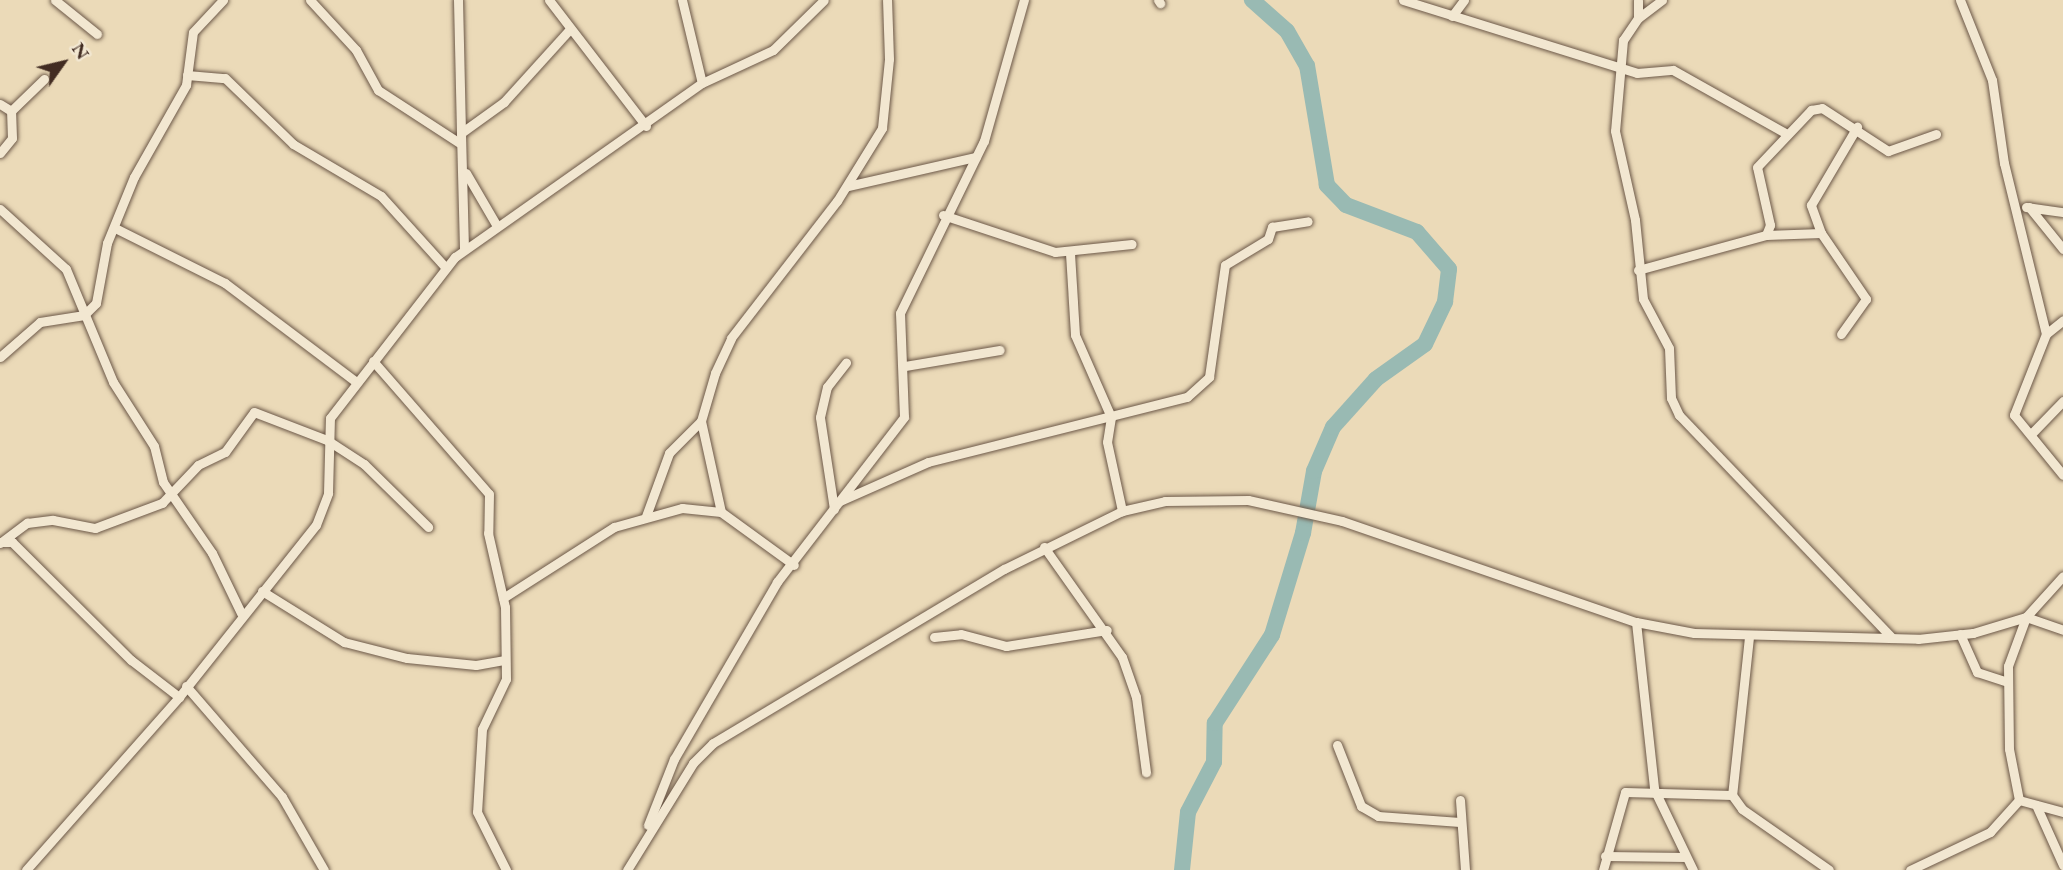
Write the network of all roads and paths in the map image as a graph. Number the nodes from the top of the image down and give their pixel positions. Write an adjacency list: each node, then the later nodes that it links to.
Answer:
1 (55, 0): 18 (street)
2 (223, 0): 20 (street)
3 (310, 0): 29 (street)
4 (458, 0): 29 (street)
5 (549, 0): 17 (street)
6 (682, 0): 22 (street)
7 (824, 0): 22 (street)
8 (887, 0): 33 (street)
9 (1024, 0): 31 (street)
10 (1403, 0): 15 (street)
11 (1464, 0): 15 (street)
12 (1638, 0): 16 (street)
13 (1661, 0): 16 (street)
14 (1960, 0): 35 (street)
15 (1452, 16): 19 (street)
16 (1638, 18): 19 (street)
17 (569, 30): 25 (street); 29 (street)
18 (97, 34)
19 (1621, 68): 27 (street); 49 (street)
20 (187, 75): 41 (street); 48 (street)
21 (44, 79): 24 (street)
22 (702, 83): 25 (street)
23 (0, 104): 24 (street)
24 (11, 111): 30 (street)
25 (646, 126): 40 (street)
26 (1857, 127): 27 (street); 28 (street); 42 (street)
27 (1787, 134): 43 (street)
28 (1936, 134)
29 (461, 138): 32 (street)
30 (0, 153)
31 (976, 157): 33 (street); 38 (street)
32 (465, 171): 40 (street); 45 (street)
33 (848, 186): 62 (street)
34 (2029, 207): 35 (street); 37 (street); 46 (street)
35 (2018, 208): 53 (street)
36 (0, 209): 50 (street)
37 (2063, 212)
38 (943, 215): 47 (street); 58 (street)
39 (1308, 221): 61 (street)
40 (497, 226): 45 (street)
41 (114, 228): 50 (street); 59 (street)
42 (1821, 233): 43 (street); 52 (street)
43 (1766, 236): 49 (street)
44 (1132, 244): 47 (street)
45 (464, 248): 48 (street)
46 (2063, 249)
47 (1070, 253): 61 (street)
48 (446, 268): 56 (street)
49 (1638, 270): 87 (street)
50 (84, 315): 55 (street); 66 (street)
51 (2063, 320): 53 (street)
52 (1841, 334)
53 (2046, 334): 63 (street)
54 (1000, 349): 58 (street)
55 (0, 358)
56 (373, 361): 59 (street); 78 (street)
57 (846, 363): 68 (street)
58 (905, 366): 67 (street)
59 (355, 380): 64 (street)
60 (2063, 401): 63 (street)
61 (1111, 417): 67 (street); 69 (street)
62 (701, 421): 70 (street); 71 (street)
63 (2033, 432): 65 (street)
64 (327, 440): 66 (street); 72 (street); 77 (street)
65 (2063, 475)
66 (171, 496): 73 (street); 79 (street)
67 (839, 501): 68 (street)
68 (834, 510): 75 (street)
69 (1122, 511): 74 (street); 81 (street)
70 (721, 512): 71 (street); 75 (street)
71 (646, 516): 78 (street)
72 (428, 527)
73 (0, 542): 91 (street)
74 (1044, 547): 82 (street); 101 (street)
75 (794, 565): 101 (street)
76 (2063, 576): 80 (street)
77 (262, 590): 79 (street); 88 (street)
78 (503, 598): 88 (street)
79 (241, 613): 90 (street)
80 (2026, 618): 83 (street); 84 (street); 89 (street)
81 (1636, 622): 86 (street); 94 (street)
82 (1107, 630): 85 (street); 93 (street)
83 (2063, 630)
84 (1960, 634): 87 (street); 89 (street)
85 (934, 636)
86 (1749, 637): 87 (street); 95 (street)
87 (1892, 638)
88 (504, 660): 107 (street)
89 (2005, 681): 97 (street)
90 (186, 686): 91 (street); 106 (street)
91 (179, 697): 105 (street)
92 (1337, 745): 100 (street)
93 (1146, 772)
94 (1654, 789): 95 (street); 102 (street); 103 (street)
95 (1732, 795): 112 (street)
96 (1460, 800): 100 (street)
97 (2019, 800): 98 (street); 113 (street)
98 (2035, 805): 99 (street); 104 (street)
99 (2063, 812)
100 (1460, 822): 109 (street)
101 (646, 835): 108 (street)
102 (1605, 856): 103 (street); 110 (street)
103 (1686, 857): 111 (street)
104 (2063, 865)
105 (26, 870)
106 (324, 870)
107 (506, 870)
108 (627, 870)
109 (1465, 870)
110 (1603, 870)
111 (1693, 870)
112 (1829, 870)
113 (1910, 870)

